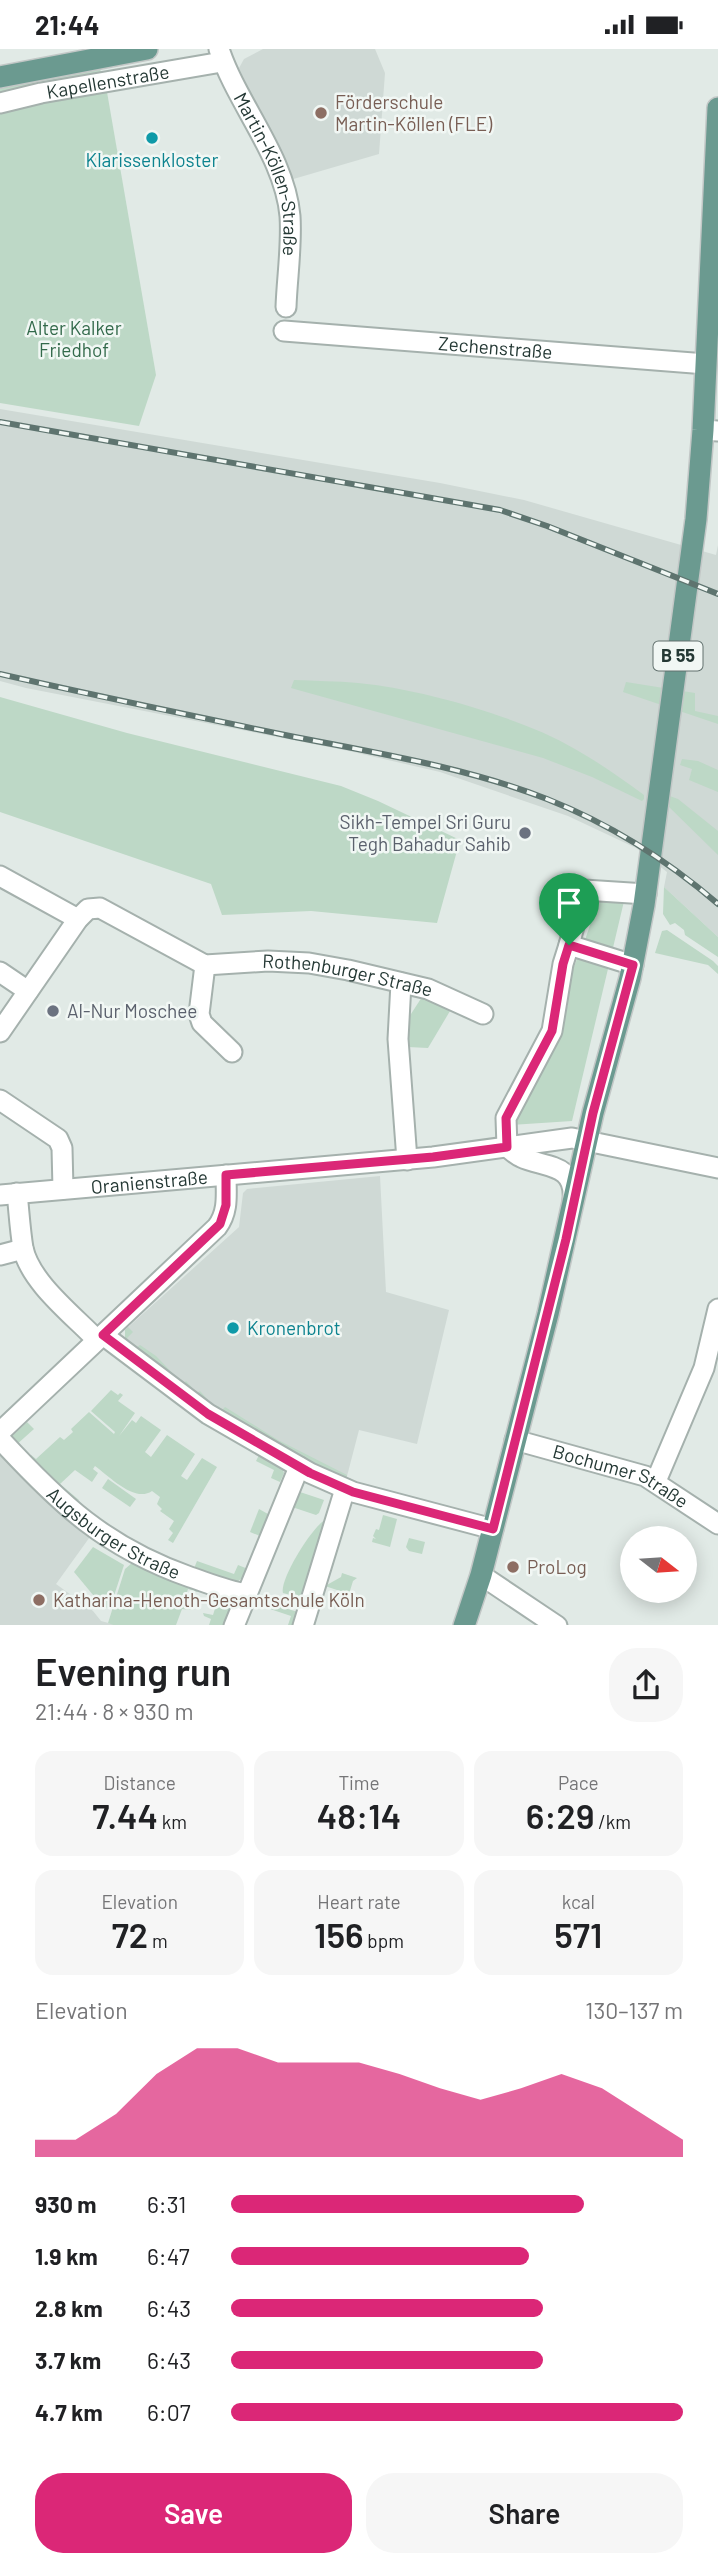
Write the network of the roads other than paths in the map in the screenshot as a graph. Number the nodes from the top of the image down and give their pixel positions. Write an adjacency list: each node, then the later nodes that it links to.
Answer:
1 (147, 49): 2 (main road, Kapellenstraße)
2 (123, 51): 4 (main road, Kapellenstraße)
3 (217, 56): 5 (street, Kapellenstraße); 8 (street, Martin-Köllen-Straße)
4 (0, 77)
5 (0, 103)
6 (718, 108): 7 (main road, B 55)
7 (713, 279): 10 (main road, B 55)
8 (286, 307)
9 (284, 331): 10 (street, Zechenstraße)
10 (706, 364): 11 (main road, B 55)
11 (711, 431): 13 (main road, B 55)
12 (0, 876): 14 (street)
13 (646, 894): 15 (street); 17 (main road, B 55)
14 (83, 914): 16 (street); 20 (street)
15 (569, 945): 17 (street); 26 (street)
16 (205, 965): 19 (street, Rothenburger Straße); 23 (street)
17 (633, 965): 25 (main road, B 55)
18 (0, 972): 20 (street)
19 (401, 982): 21 (street, Rothenburger Straße); 27 (street)
20 (28, 991): 22 (street)
21 (483, 1014)
22 (0, 1032)
23 (232, 1052)
24 (0, 1100): 30 (street)
25 (588, 1140): 26 (street, Oranienstraße); 28 (street, Oranienstraße); 32 (main road, B 55)
26 (507, 1147): 27 (street, Oranienstraße); 32 (street)
27 (407, 1160): 29 (street, Oranienstraße)
28 (718, 1168)
29 (226, 1175): 30 (street, Oranienstraße); 36 (street)
30 (63, 1189): 31 (street, Oranienstraße)
31 (9, 1194): 33 (street)
32 (573, 1201): 39 (main road, B 55)
33 (23, 1249): 34 (street); 36 (street)
34 (0, 1255)
35 (718, 1309): 41 (street)
36 (100, 1337): 37 (street); 40 (street)
37 (0, 1432)
38 (0, 1440): 46 (street, Augsburger Straße)
39 (515, 1440): 41 (street, Bochumer Straße); 44 (main road, B 55)
40 (299, 1467): 42 (street); 46 (street)
41 (656, 1481): 43 (street, Bochumer Straße)
42 (345, 1489): 44 (street); 48 (street)
43 (718, 1524)
44 (493, 1529): 45 (main road, B 55)
45 (481, 1575): 49 (main road, B 55); 50 (street)
46 (247, 1594): 47 (street)
47 (234, 1625)
48 (303, 1625)
49 (464, 1625)
50 (556, 1625)

